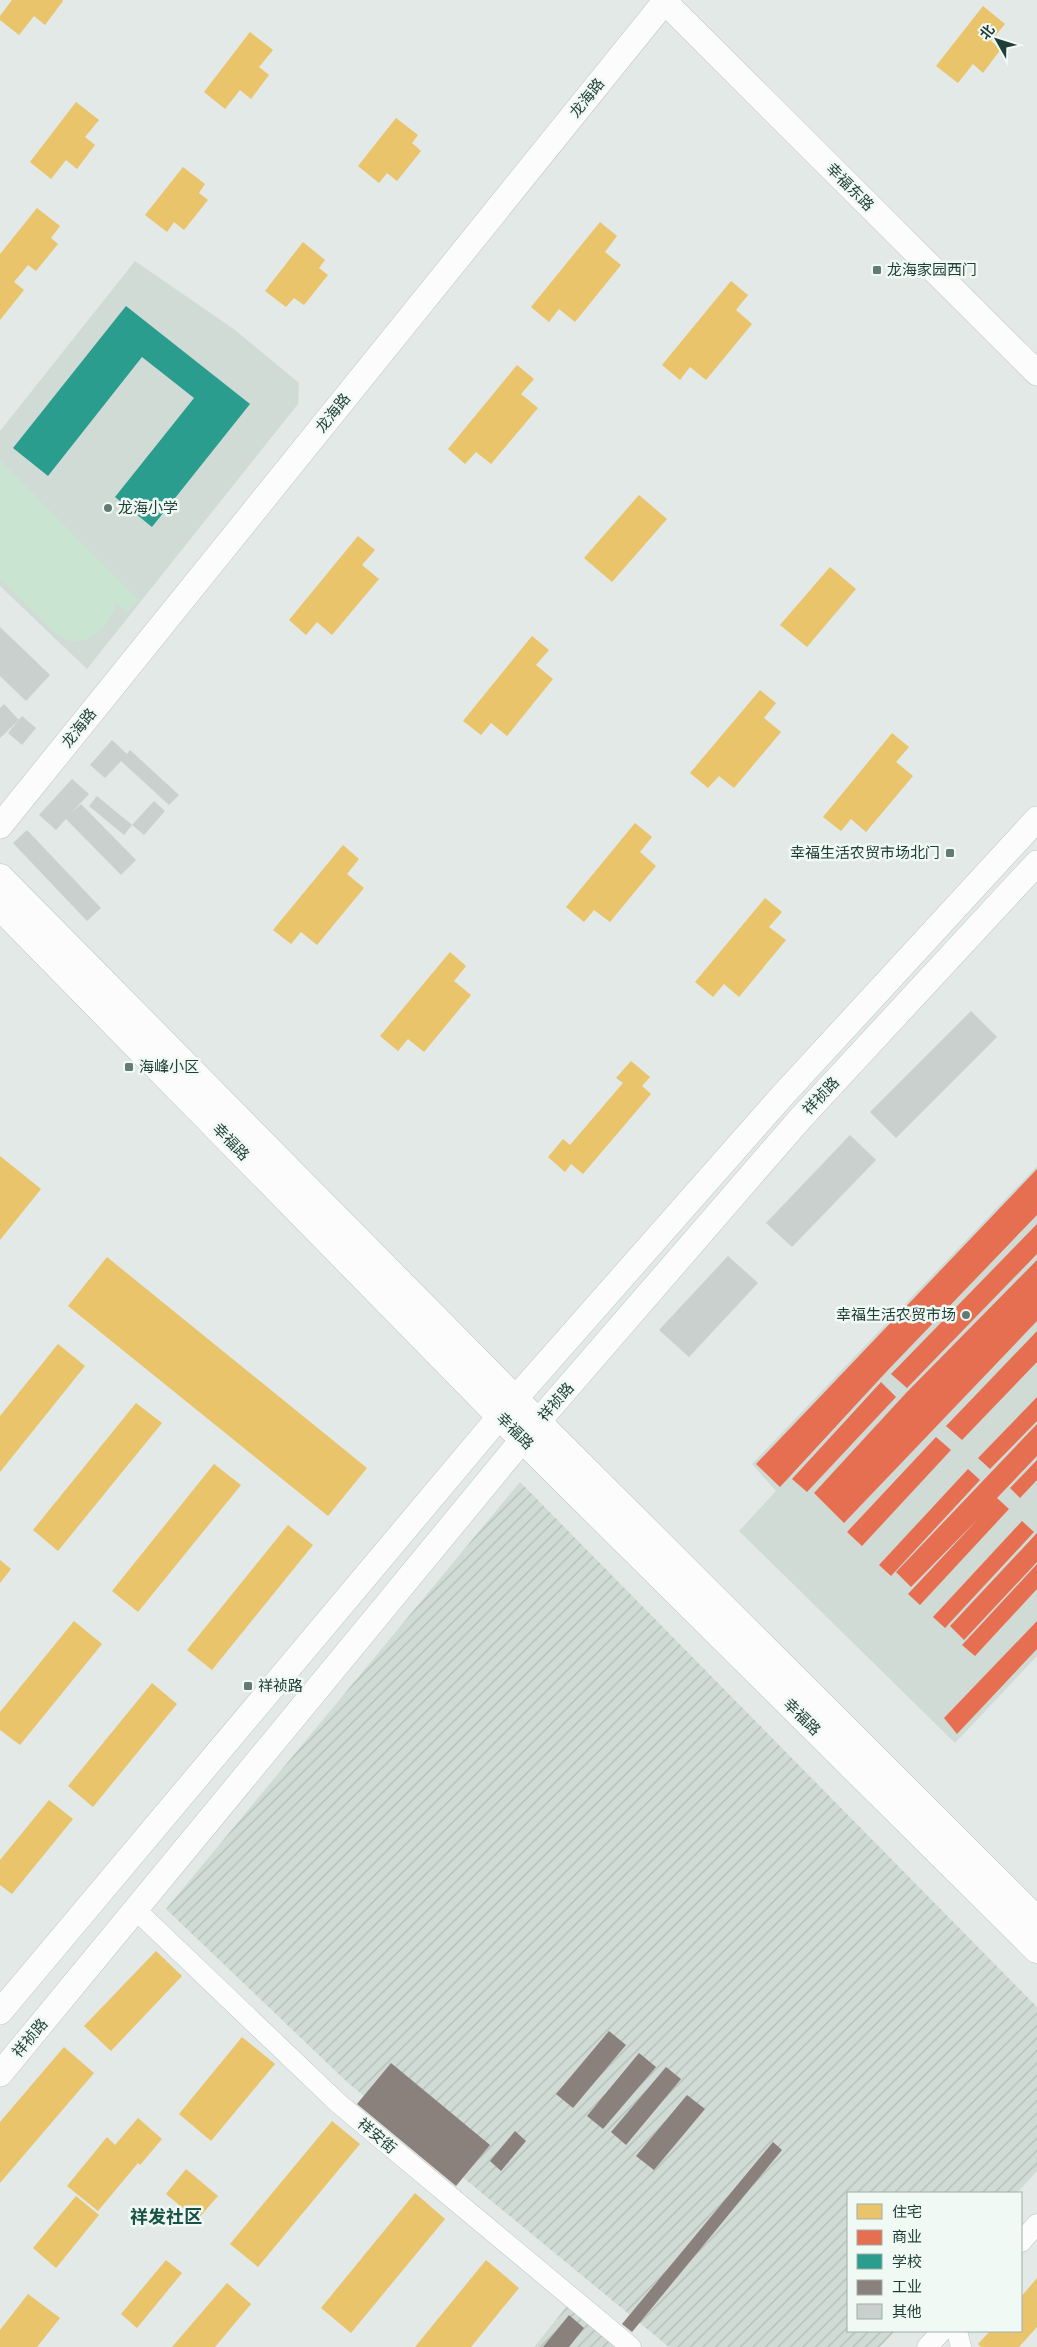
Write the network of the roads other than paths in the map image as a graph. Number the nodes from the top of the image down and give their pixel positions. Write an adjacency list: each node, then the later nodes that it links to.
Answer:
1 (664, 1): 2 (street, 幸福东路); 4 (street, 龙海路)
2 (1037, 373)
3 (1037, 820): 8 (street, 祥祯路)
4 (0, 826)
5 (1037, 864): 9 (street, 祥祯路)
6 (0, 878): 8 (main road, 幸福路)
7 (0, 906): 8 (main road, 幸福路)
8 (508, 1408): 9 (main road, 幸福路); 13 (street, 祥祯路)
9 (530, 1431): 10 (street, 祥祯路); 11 (main road, 幸福路); 12 (main road, 幸福路)
10 (136, 1910): 14 (street, 祥祯路); 19 (street, 祥安街)
11 (1037, 1921)
12 (1037, 1949)
13 (0, 2012)
14 (0, 2074)
15 (1037, 2224): 16 (street)
16 (1022, 2241)
17 (941, 2332): 20 (street)
18 (957, 2332): 21 (street)
19 (631, 2347)
20 (927, 2347)
21 (960, 2347)

